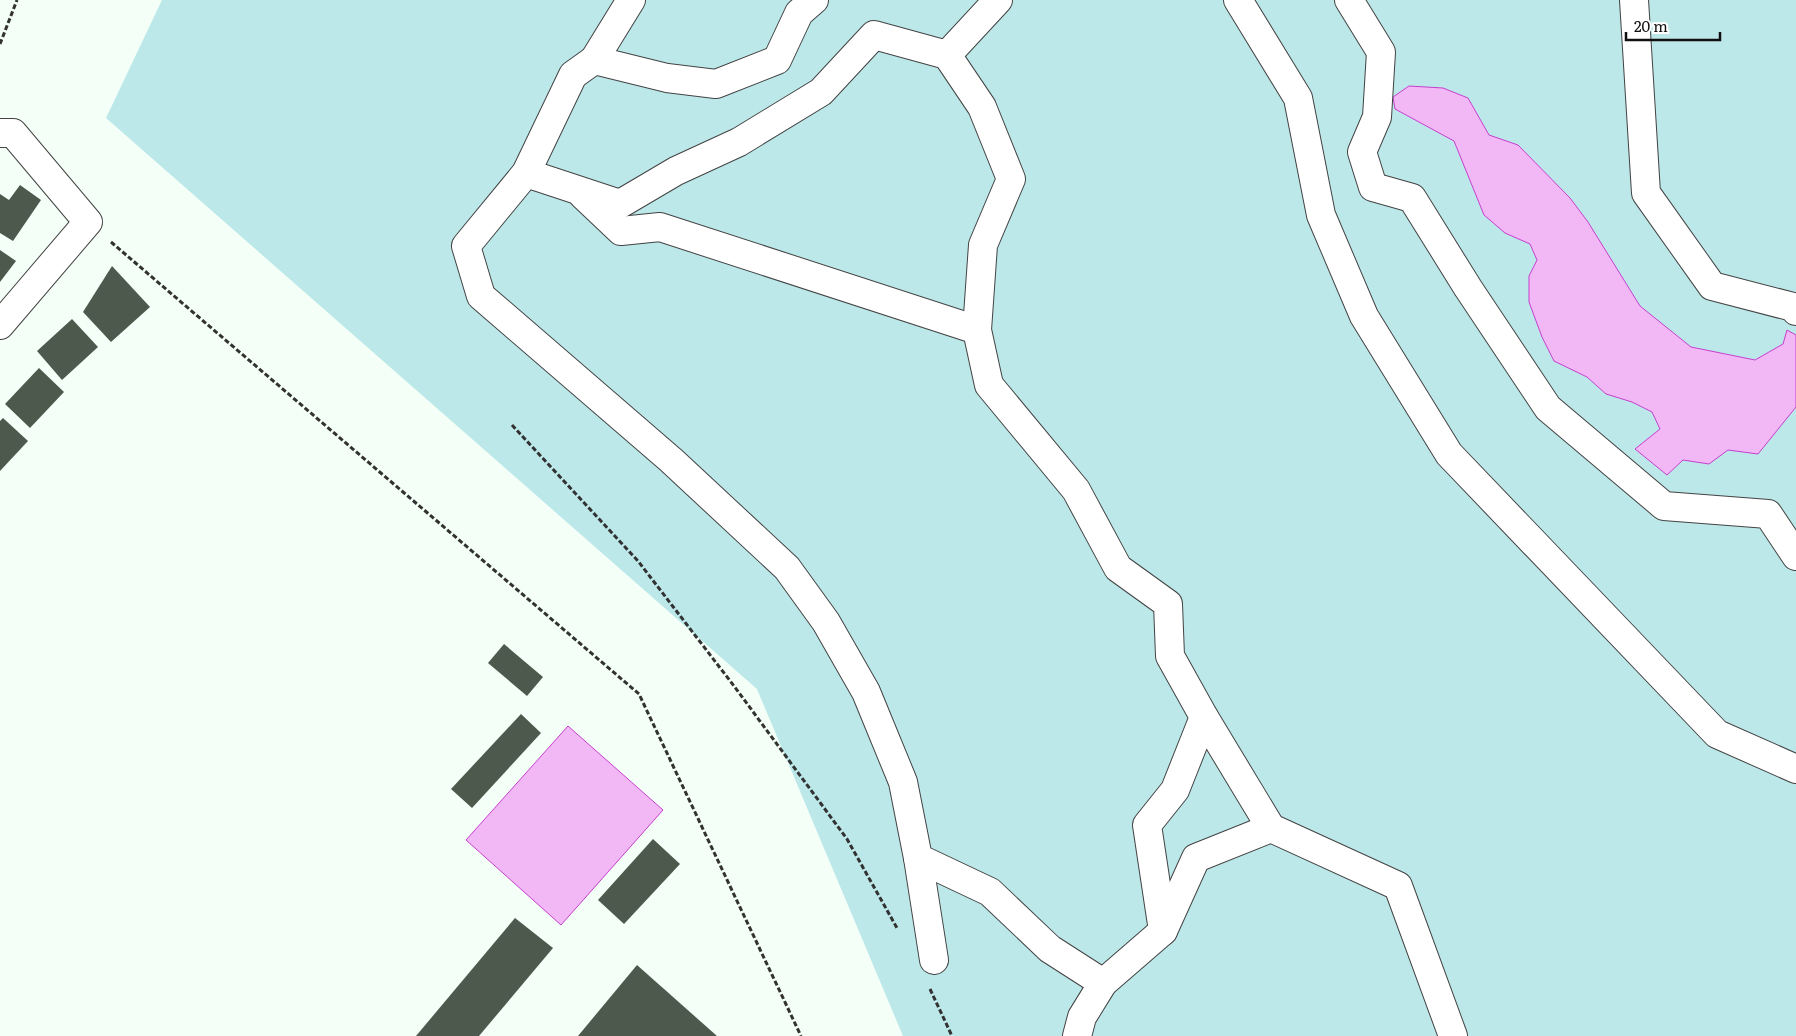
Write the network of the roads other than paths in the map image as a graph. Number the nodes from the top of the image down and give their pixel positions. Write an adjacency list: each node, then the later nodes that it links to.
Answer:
1 (631, 0): 8 (street)
2 (814, 0): 8 (street)
3 (998, 0): 7 (street)
4 (1238, 0): 17 (street)
5 (1349, 0): 15 (street)
6 (1634, 0): 12 (street)
7 (947, 55): 11 (street); 14 (street)
8 (594, 60): 10 (street)
9 (0, 133): 13 (street)
10 (526, 173): 11 (street); 19 (street)
11 (578, 191): 14 (street)
12 (1796, 311)
13 (0, 325)
14 (977, 330): 16 (street)
15 (1796, 556)
16 (1204, 717): 18 (street); 20 (street)
17 (1796, 769)
18 (1271, 828): 20 (street); 24 (street)
19 (918, 858): 21 (street); 22 (street)
20 (1163, 931): 22 (street)
21 (934, 960)
22 (1103, 983): 23 (street)
23 (1077, 1036)
24 (1453, 1036)

